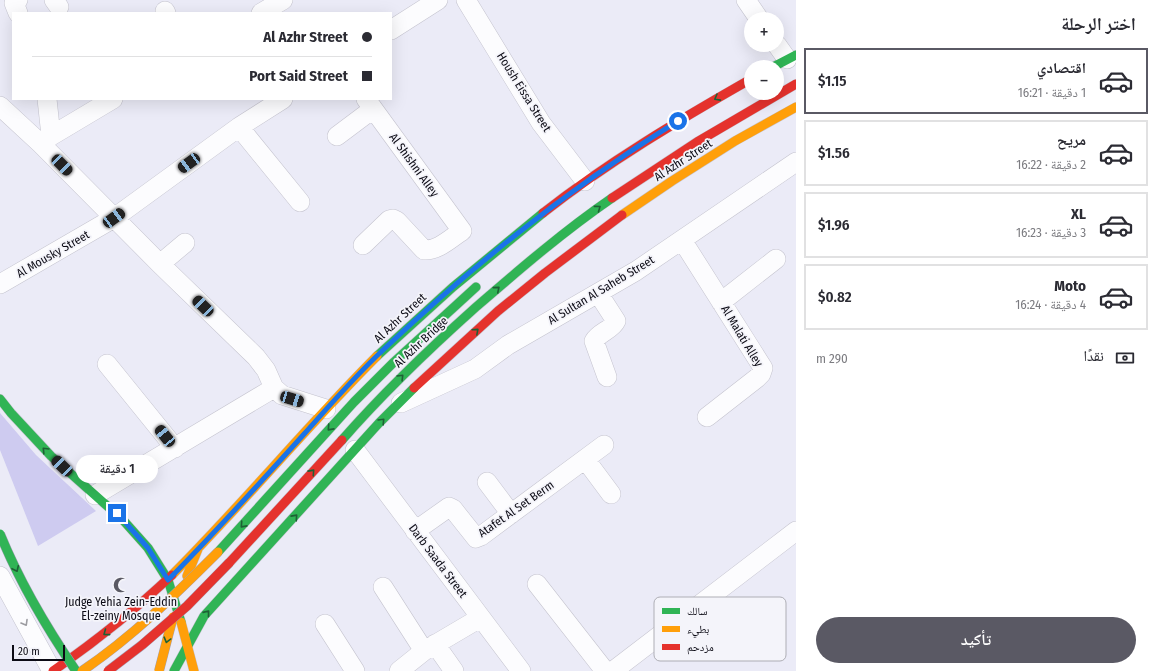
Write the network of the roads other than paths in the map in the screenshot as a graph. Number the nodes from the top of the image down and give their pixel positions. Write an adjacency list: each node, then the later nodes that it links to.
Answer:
1 (283, 0): 5 (street)
2 (438, 0): 7 (street)
3 (466, 0): 20 (street, Housh Eissa Street)
4 (746, 0): 6 (street)
5 (263, 12)
6 (754, 12)
7 (392, 29)
8 (744, 83): 20 (main road, Al Azhr Street, one-way to 20)
9 (796, 84): 65 (main road, Al Azhr Bridge, one-way to 9, bridge)
10 (47, 100): 18 (street)
11 (111, 100): 18 (street)
12 (281, 100): 16 (street, Al Mousky Street)
13 (369, 104): 17 (street); 25 (street, Al Shishni Alley)
14 (0, 106): 18 (street)
15 (796, 107): 36 (main road, Al Azhr Street, one-way to 15)
16 (239, 127): 21 (street); 22 (street, Al Mousky Street)
17 (337, 136)
18 (46, 140): 22 (street)
19 (796, 162): 23 (street, Al Sultan Al Saheb Street)
20 (585, 182): 37 (main road, Al Azhr Street)
21 (300, 202)
22 (114, 218): 27 (street); 29 (street, Al Mousky Street)
23 (682, 240): 30 (street, Al Sultan Al Saheb Street); 31 (street, Al Malati Alley)
24 (185, 243): 27 (street)
25 (364, 245)
26 (776, 259): 31 (street)
27 (160, 264): 34 (street)
28 (482, 282): 63 (main road, Al Azhr Bridge, one-way to 63, bridge)
29 (0, 284)
30 (598, 293): 33 (street); 36 (street, Al Sultan Al Saheb Street)
31 (721, 302): 38 (street, Al Malati Alley)
32 (107, 364): 40 (street)
33 (607, 377)
34 (274, 388): 37 (street); 40 (street)
35 (0, 399): 45 (main road, one-way to 35)
36 (398, 404): 41 (main road, Al Azhr Street, one-way to 36)
37 (326, 409): 50 (main road, Al Azhr Street)
38 (707, 417)
39 (604, 445): 42 (street, Atafet Al Set Berm)
40 (175, 448): 45 (street)
41 (355, 450): 47 (street, Darb Saada Street); 59 (main road, Al Azhr Street, one-way to 41)
42 (585, 459): 44 (street); 46 (street, Atafet Al Set Berm)
43 (487, 482): 46 (street)
44 (611, 494)
45 (95, 495): 52 (main road)
46 (511, 514): 47 (street, Atafet Al Set Berm)
47 (415, 530): 56 (street, Darb Saada Street)
48 (796, 531): 55 (street)
49 (0, 534): 62 (main road, one-way to 62, bridge)
50 (198, 550): 52 (main road, Al Azhr Street); 66 (main road, one-way to 66, bridge)
51 (0, 576): 61 (street, one-way to 61)
52 (168, 580): 59 (main road); 61 (main road, Al Azhr Street, one-way to 61)
53 (537, 584): 73 (street)
54 (382, 587): 60 (street)
55 (709, 597)
56 (480, 618): 60 (street); 72 (street, Darb Saada Street)
57 (325, 624): 69 (street)
58 (654, 639): 74 (street)
59 (188, 647): 67 (main road, Al Azhr Street); 68 (main road)
60 (430, 648): 70 (street); 71 (street)
61 (56, 669): 64 (main road)
62 (76, 671)
63 (82, 671)
64 (92, 671)
65 (108, 671)
66 (159, 671)
67 (174, 671)
68 (194, 671)
69 (355, 671)
70 (399, 671)
71 (454, 671)
72 (521, 671)
73 (605, 671)
74 (612, 671)

